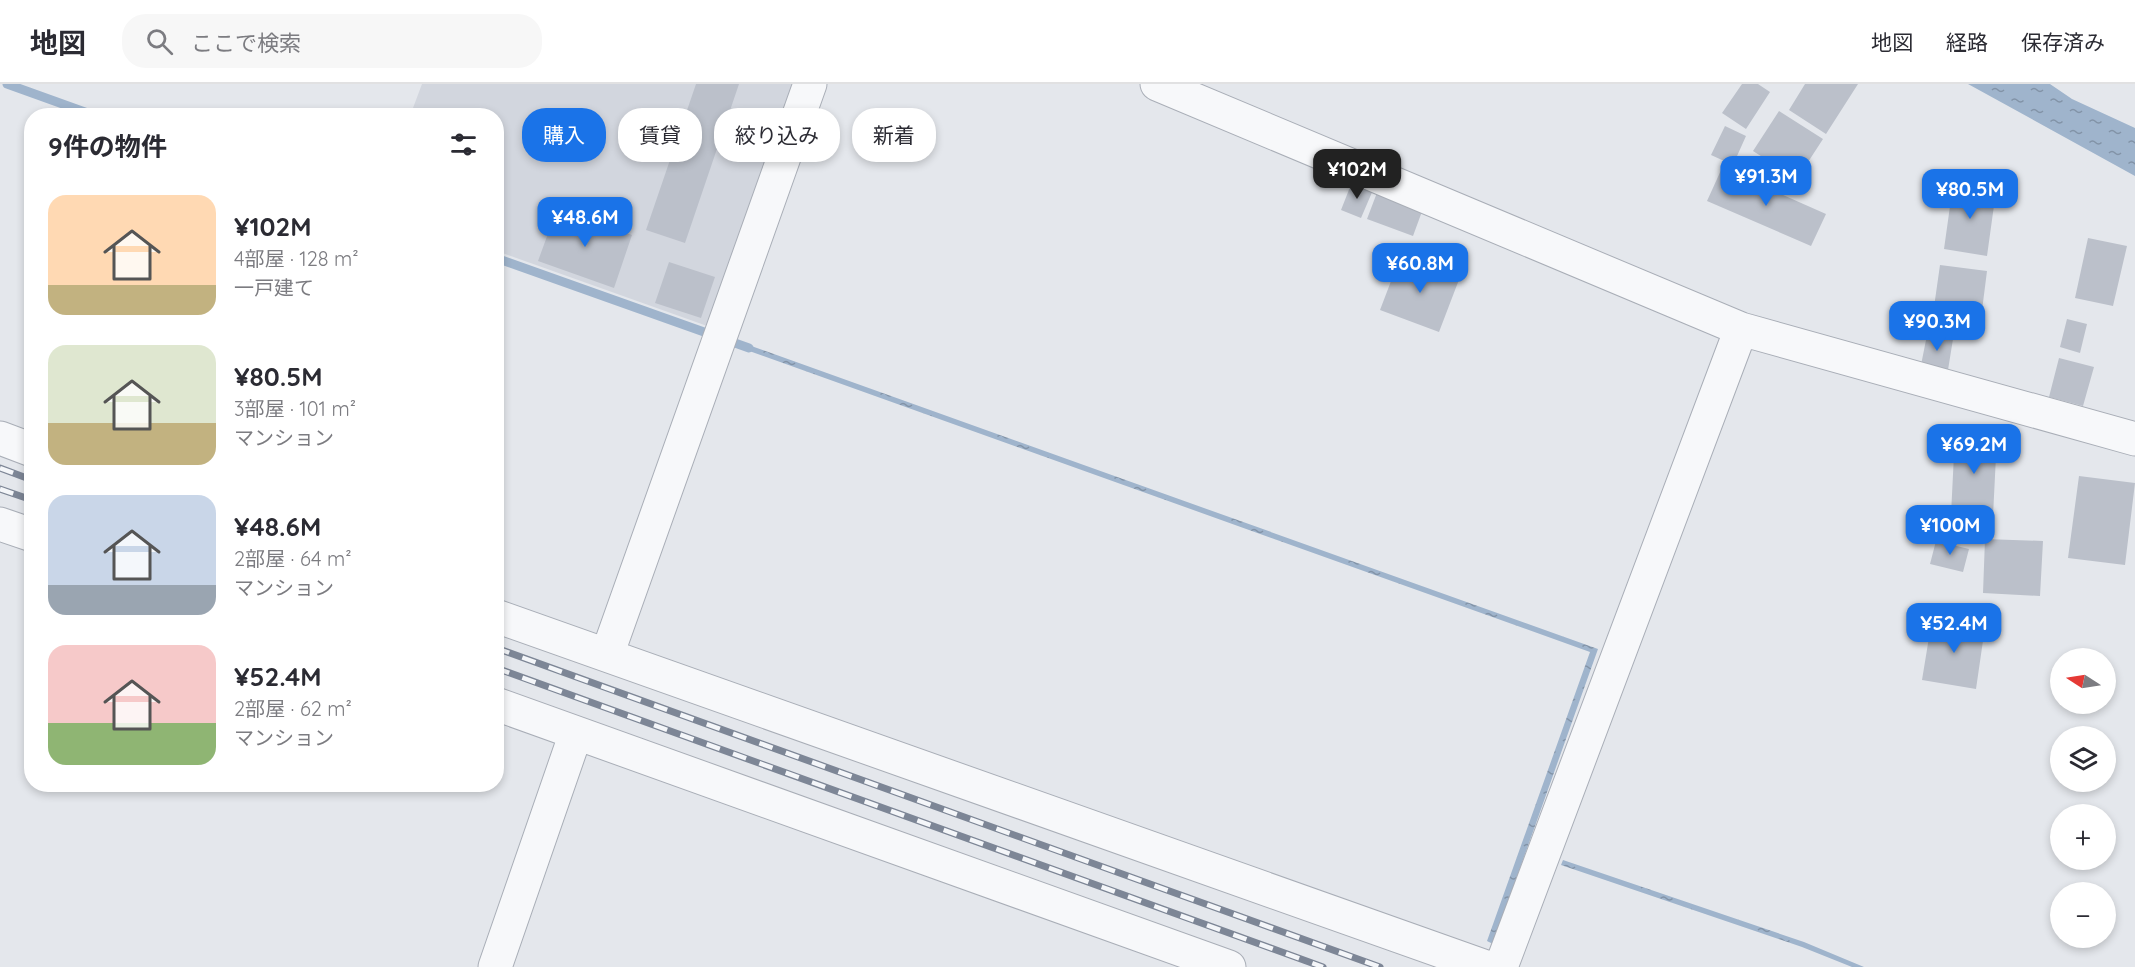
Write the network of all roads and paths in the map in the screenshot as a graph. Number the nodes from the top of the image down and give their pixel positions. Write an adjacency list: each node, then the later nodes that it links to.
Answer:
1 (810, 84): 10 (street)
2 (1157, 84): 3 (street)
3 (1741, 329): 5 (street); 16 (street)
4 (0, 438): 6 (street)
5 (2135, 439)
6 (24, 447)
7 (0, 524): 8 (street)
8 (24, 532)
9 (504, 619): 10 (street)
10 (607, 655): 15 (street)
11 (504, 707): 12 (street)
12 (576, 733): 13 (street); 14 (street)
13 (495, 967)
14 (1229, 967)
15 (1486, 967)
16 (1502, 967)

